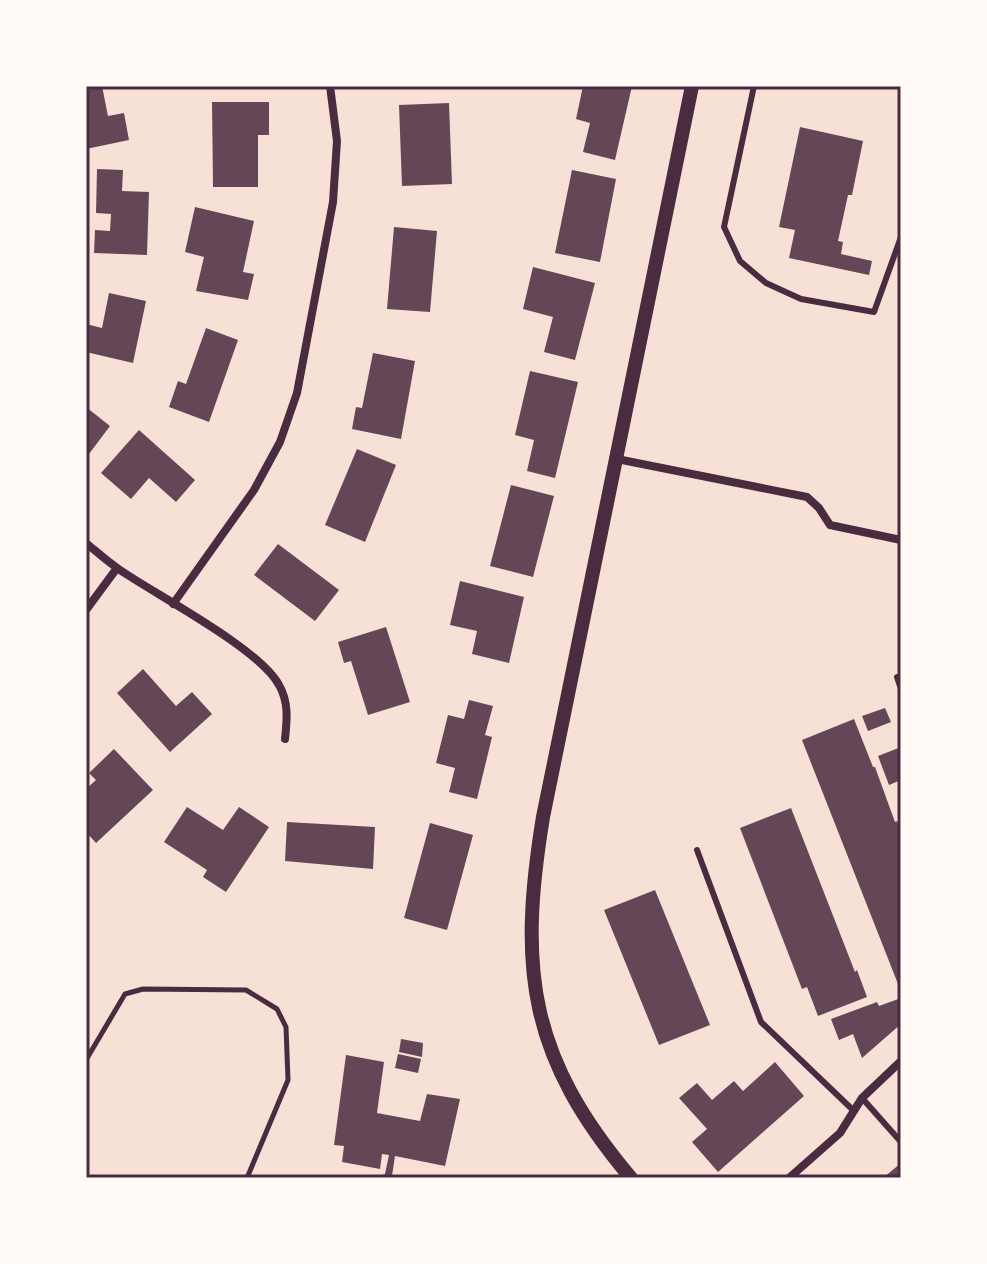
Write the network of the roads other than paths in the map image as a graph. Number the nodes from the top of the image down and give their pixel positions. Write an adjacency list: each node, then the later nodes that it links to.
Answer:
1 (330, 86): 9 (street)
2 (692, 86): 5 (street)
3 (754, 86): 4 (lane)
4 (901, 237)
5 (617, 459): 6 (street); 19 (street)
6 (901, 540)
7 (86, 543): 8 (street)
8 (117, 568): 9 (street); 10 (street)
9 (173, 604): 13 (street)
10 (86, 610)
11 (897, 677): 12 (lane)
12 (901, 689)
13 (285, 739)
14 (697, 850): 17 (lane)
15 (901, 1061): 16 (street)
16 (862, 1098): 17 (street); 18 (lane)
17 (854, 1111): 20 (street)
18 (901, 1142)
19 (631, 1178)
20 (789, 1178)

